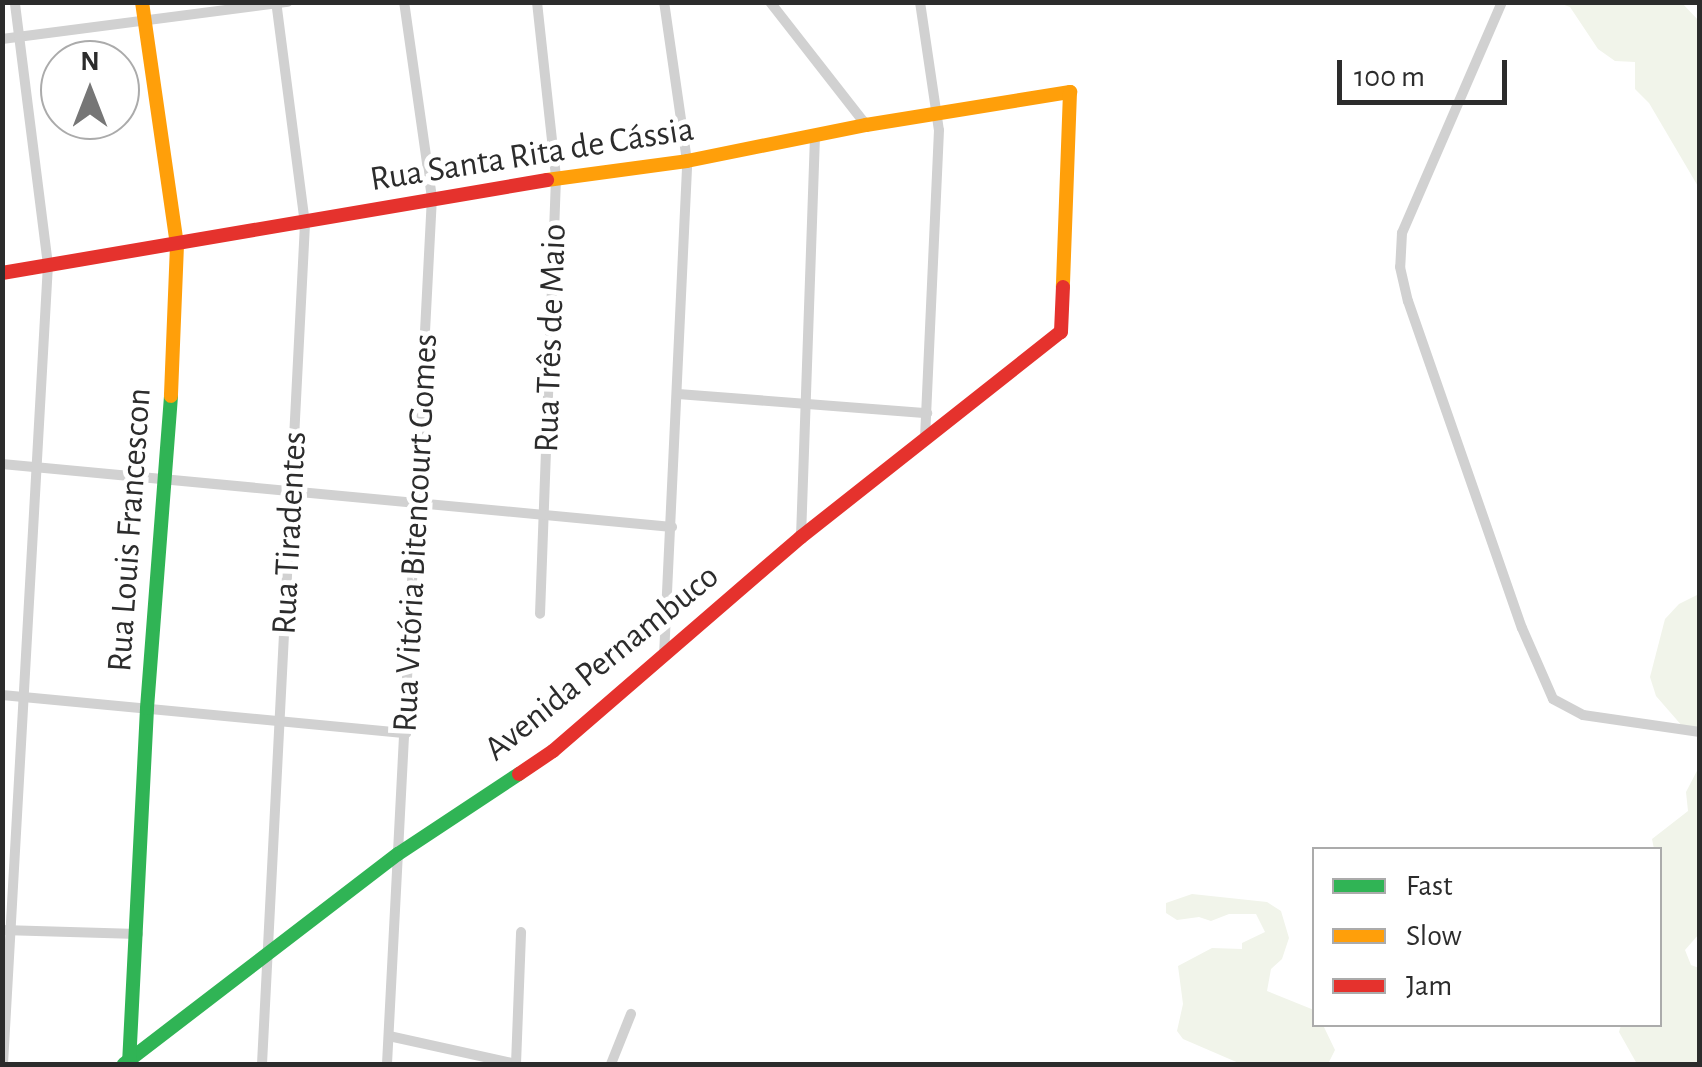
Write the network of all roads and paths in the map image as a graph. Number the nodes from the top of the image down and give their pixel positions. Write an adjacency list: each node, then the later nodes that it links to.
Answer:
1 (15, 2): 11 (street)
2 (142, 2): 10 (street, Rua Louis Francescon)
3 (404, 2): 18 (street, Rua Vitória Bitencourt Gomes)
4 (537, 2): 17 (street, Rua Três de Maio)
5 (664, 2): 16 (street)
6 (770, 2): 14 (street)
7 (920, 2): 13 (street)
8 (1502, 2): 42 (street)
9 (280, 3): 10 (street); 19 (street, Rua Tiradentes)
10 (144, 21): 11 (street); 20 (street, Rua Louis Francescon)
11 (19, 37): 12 (street); 21 (street)
12 (2, 40)
13 (935, 114): 14 (street, Rua Santa Rita de Cássia); 23 (street, Rua Santa Rita de Cássia); 26 (street)
14 (866, 125): 15 (street, Rua Santa Rita de Cássia)
15 (815, 138): 16 (street, Rua Santa Rita de Cássia); 25 (street)
16 (686, 161): 17 (street, Rua Santa Rita de Cássia); 24 (street)
17 (556, 178): 18 (street, Rua Santa Rita de Cássia); 33 (street, Rua Três de Maio)
18 (432, 198): 19 (street, Rua Santa Rita de Cássia); 32 (street, Rua Vitória Bitencourt Gomes)
19 (305, 224): 20 (street, Rua Santa Rita de Cássia); 31 (street, Rua Tiradentes)
20 (177, 245): 21 (street, Rua Santa Rita de Cássia); 30 (street, Rua Louis Francescon)
21 (48, 265): 22 (street, Rua Santa Rita de Cássia); 29 (street)
22 (2, 273)
23 (1061, 332): 27 (street, Avenida Pernambuco)
24 (678, 394): 25 (street); 34 (street)
25 (807, 403): 26 (street); 35 (street)
26 (927, 413): 27 (street)
27 (925, 437): 35 (street, Avenida Pernambuco)
28 (2, 464): 29 (street)
29 (40, 466): 30 (street); 39 (street)
30 (168, 478): 31 (street); 40 (street, Rua Louis Francescon)
31 (292, 488): 32 (street); 41 (street, Rua Tiradentes)
32 (419, 501): 33 (street); 43 (street, Rua Vitória Bitencourt Gomes)
33 (546, 514): 34 (street); 36 (street, Rua Três de Maio)
34 (672, 527): 37 (street)
35 (801, 536): 37 (street, Avenida Pernambuco)
36 (540, 614)
37 (664, 657): 44 (street, Avenida Pernambuco)
38 (2, 695): 39 (street)
39 (22, 696): 40 (street); 45 (street)
40 (147, 708): 41 (street); 47 (street, Rua Louis Francescon)
41 (280, 719): 43 (street); 48 (street, Rua Tiradentes)
42 (1700, 732)
43 (406, 733): 44 (street, Rua Vitória Bitencourt Gomes)
44 (398, 854): 48 (street, Avenida Pernambuco); 50 (street, Rua Vitória Bitencourt Gomes)
45 (6, 930): 47 (street); 52 (street)
46 (521, 932): 55 (street)
47 (138, 934): 51 (street, Rua Louis Francescon)
48 (269, 954): 51 (street, Avenida Pernambuco); 53 (street, Rua Tiradentes)
49 (631, 1014): 56 (street)
50 (389, 1036): 54 (street, Rua Vitória Bitencourt Gomes); 55 (street)
51 (127, 1063)
52 (3, 1064)
53 (262, 1064)
54 (387, 1064)
55 (516, 1064)
56 (610, 1064)

